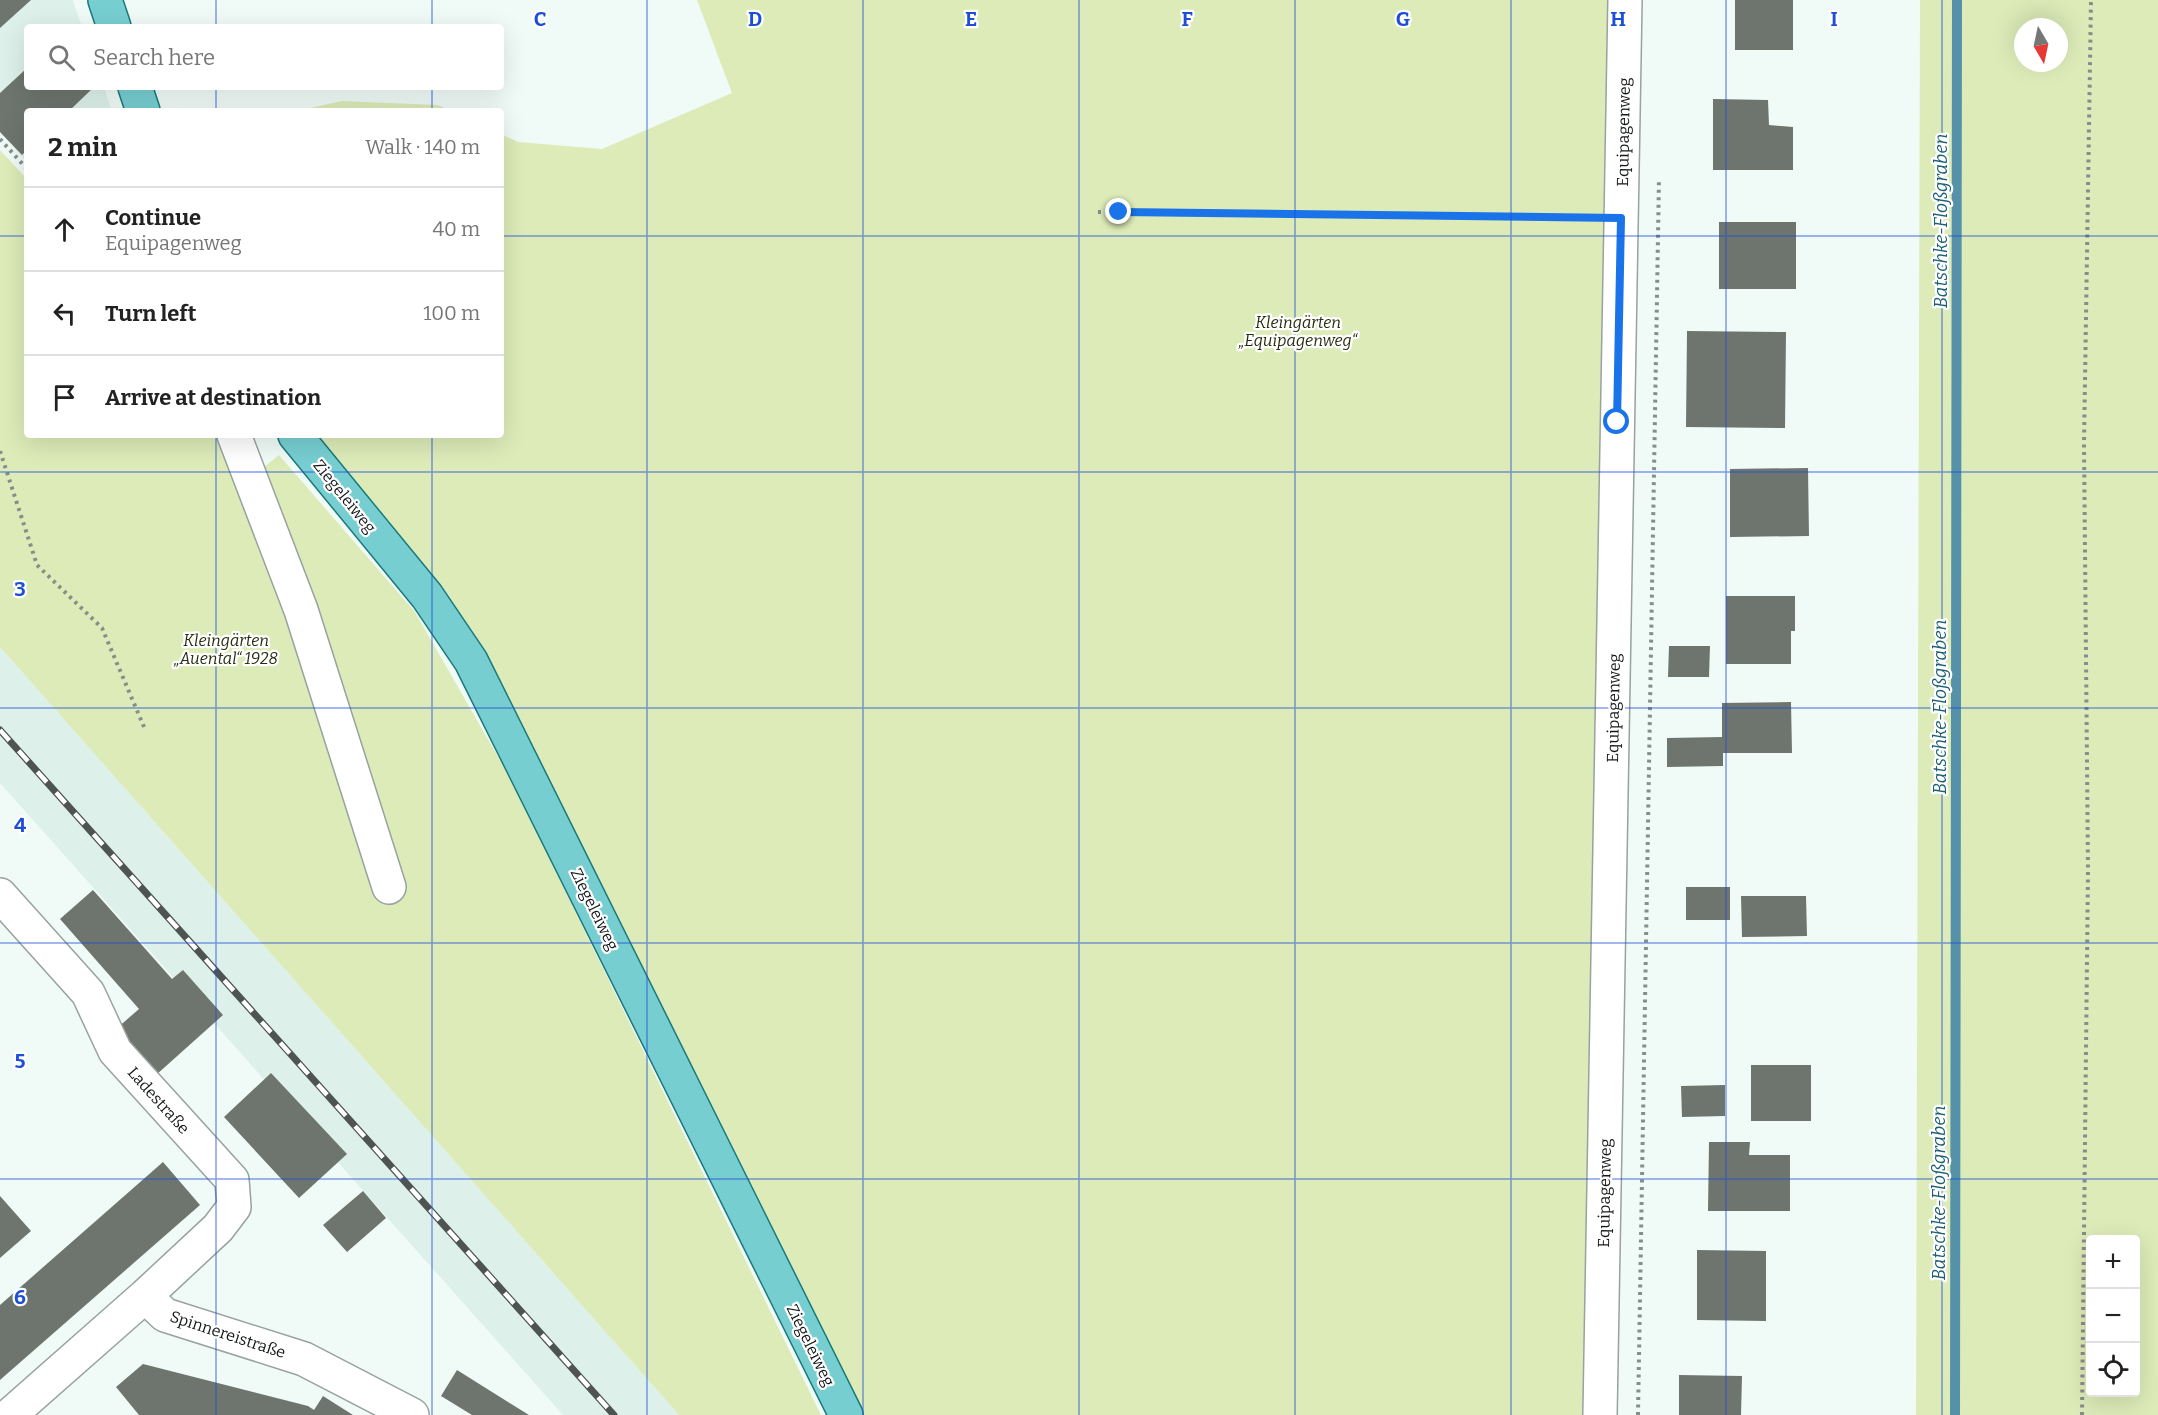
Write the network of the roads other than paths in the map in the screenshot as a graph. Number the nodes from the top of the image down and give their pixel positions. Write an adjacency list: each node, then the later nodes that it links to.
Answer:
1 (105, 0): 3 (main road)
2 (1625, 0): 14 (street, Equipagenweg)
3 (113, 24)
4 (136, 90): 5 (main road)
5 (142, 108)
6 (235, 438): 8 (street)
7 (297, 438): 13 (main road, Ziegeleiweg)
8 (389, 887)
9 (0, 895): 10 (street, Ladestraße)
10 (145, 1296): 11 (street); 12 (street, Spinnereistraße)
11 (10, 1415)
12 (412, 1415)
13 (846, 1415)
14 (1600, 1415)

